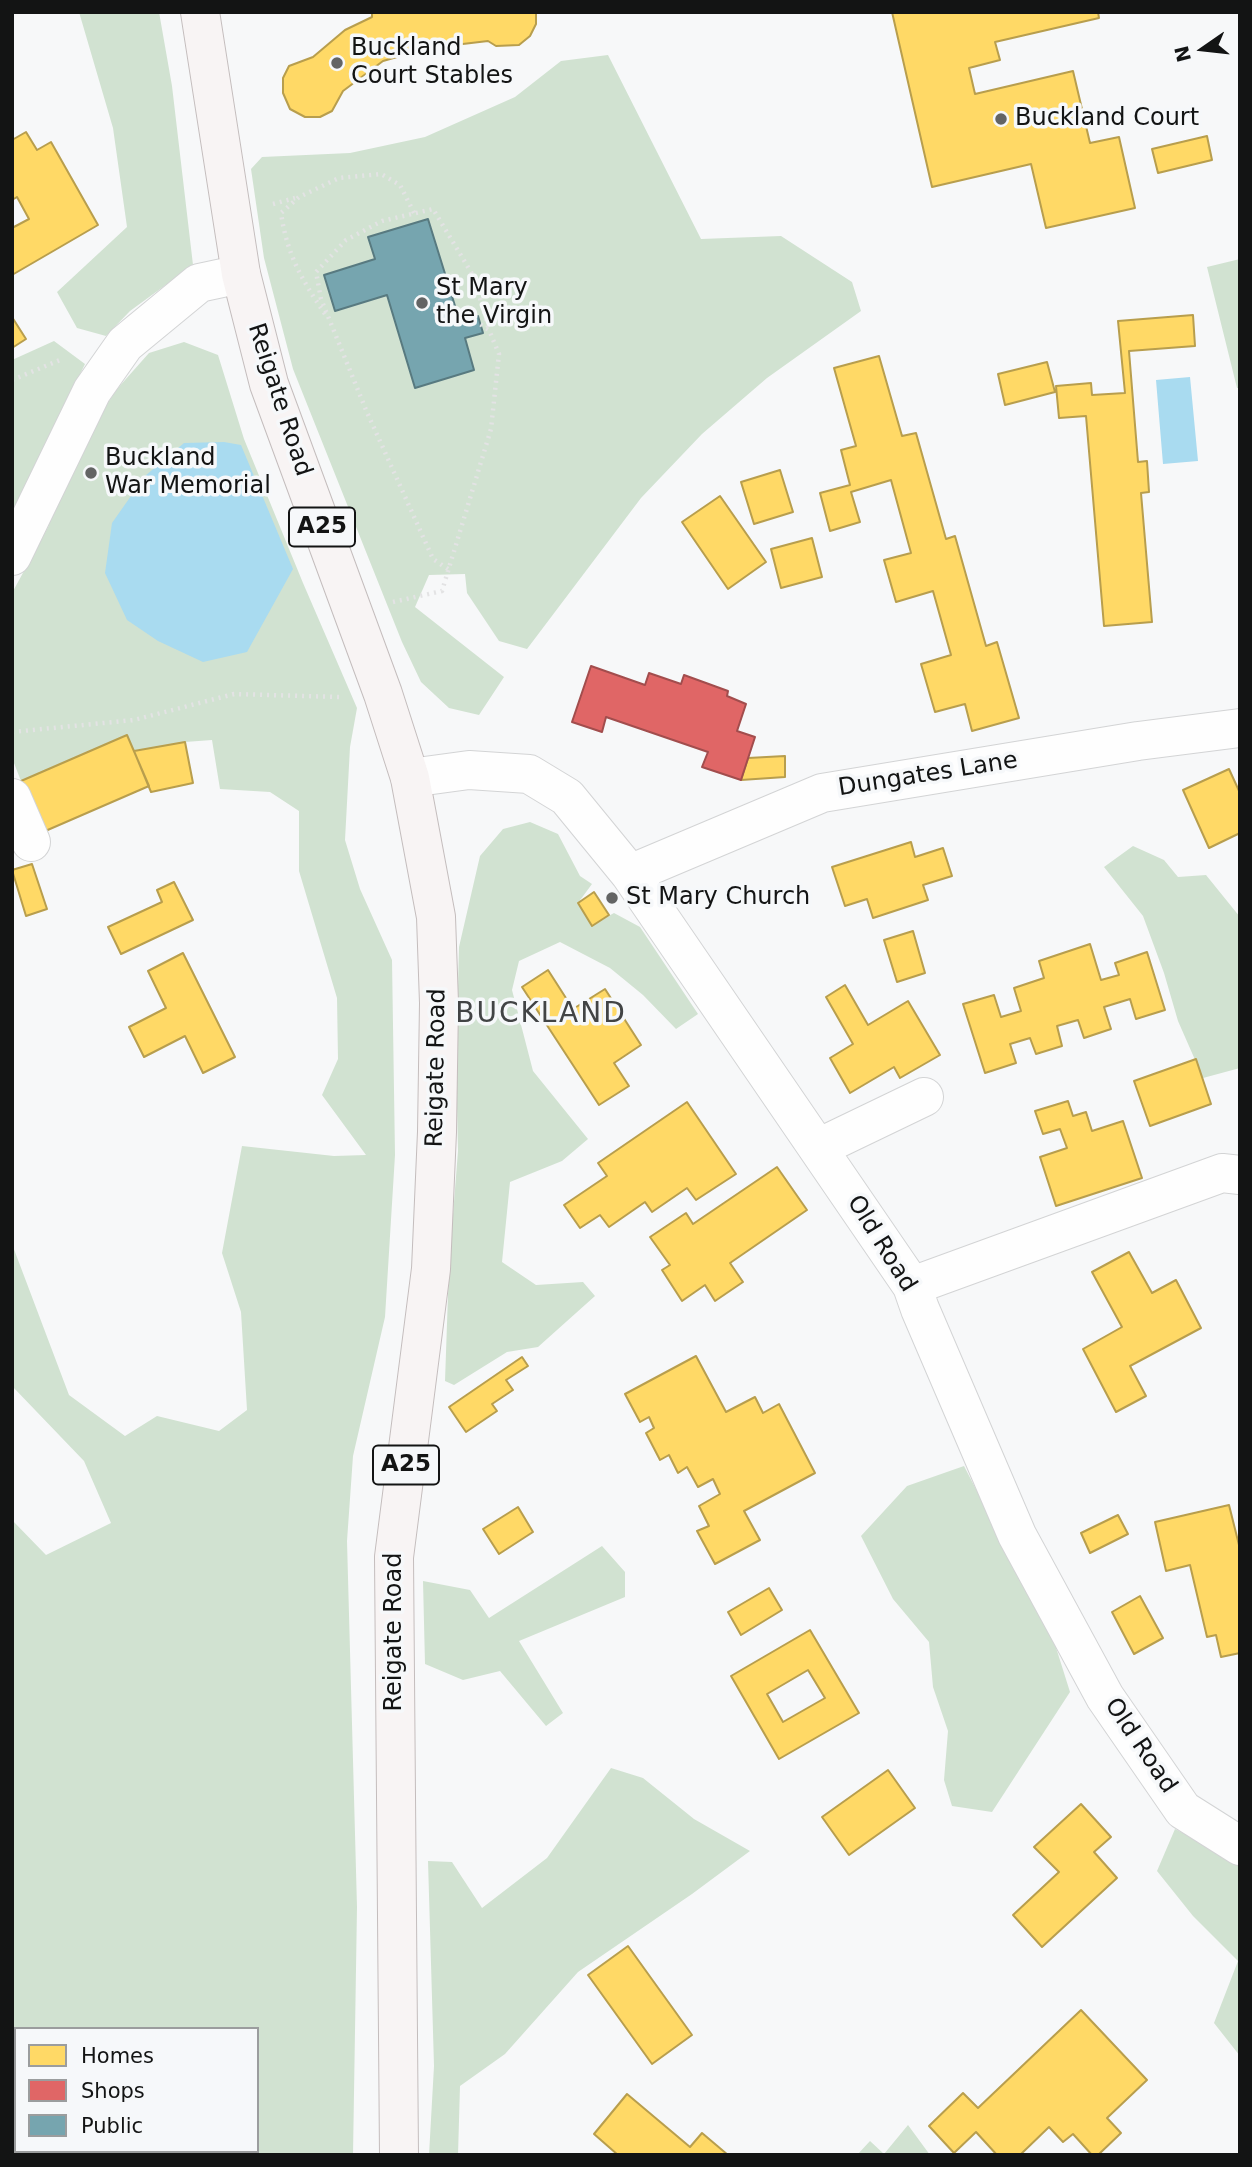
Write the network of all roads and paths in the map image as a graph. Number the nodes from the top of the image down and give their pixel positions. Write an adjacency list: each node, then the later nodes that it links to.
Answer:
1 (200, 12): 3 (main road, Reigate Road / A25)
2 (414, 213): 4 (path); 4 (path); 6 (path)
3 (241, 274): 7 (street); 9 (main road, Reigate Road / A25)
4 (331, 323): 8 (path)
5 (480, 324): 6 (path)
6 (489, 330): 8 (path)
7 (12, 556)
8 (448, 569): 9 (path)
9 (352, 611): 10 (main road, Reigate Road / A25)
10 (383, 694): 12 (path); 13 (main road, Reigate Road / A25)
11 (1240, 728): 16 (street, Dungates Lane)
12 (12, 732)
13 (410, 778): 16 (street, Old Road); 22 (main road, Reigate Road / A25)
14 (12, 798): 15 (street)
15 (31, 842)
16 (630, 874): 18 (street, Old Road)
17 (924, 1097): 18 (street)
18 (818, 1148): 20 (street, Old Road)
19 (1240, 1175): 20 (street)
20 (912, 1286): 21 (street, Old Road)
21 (1240, 1846)
22 (399, 2155)

